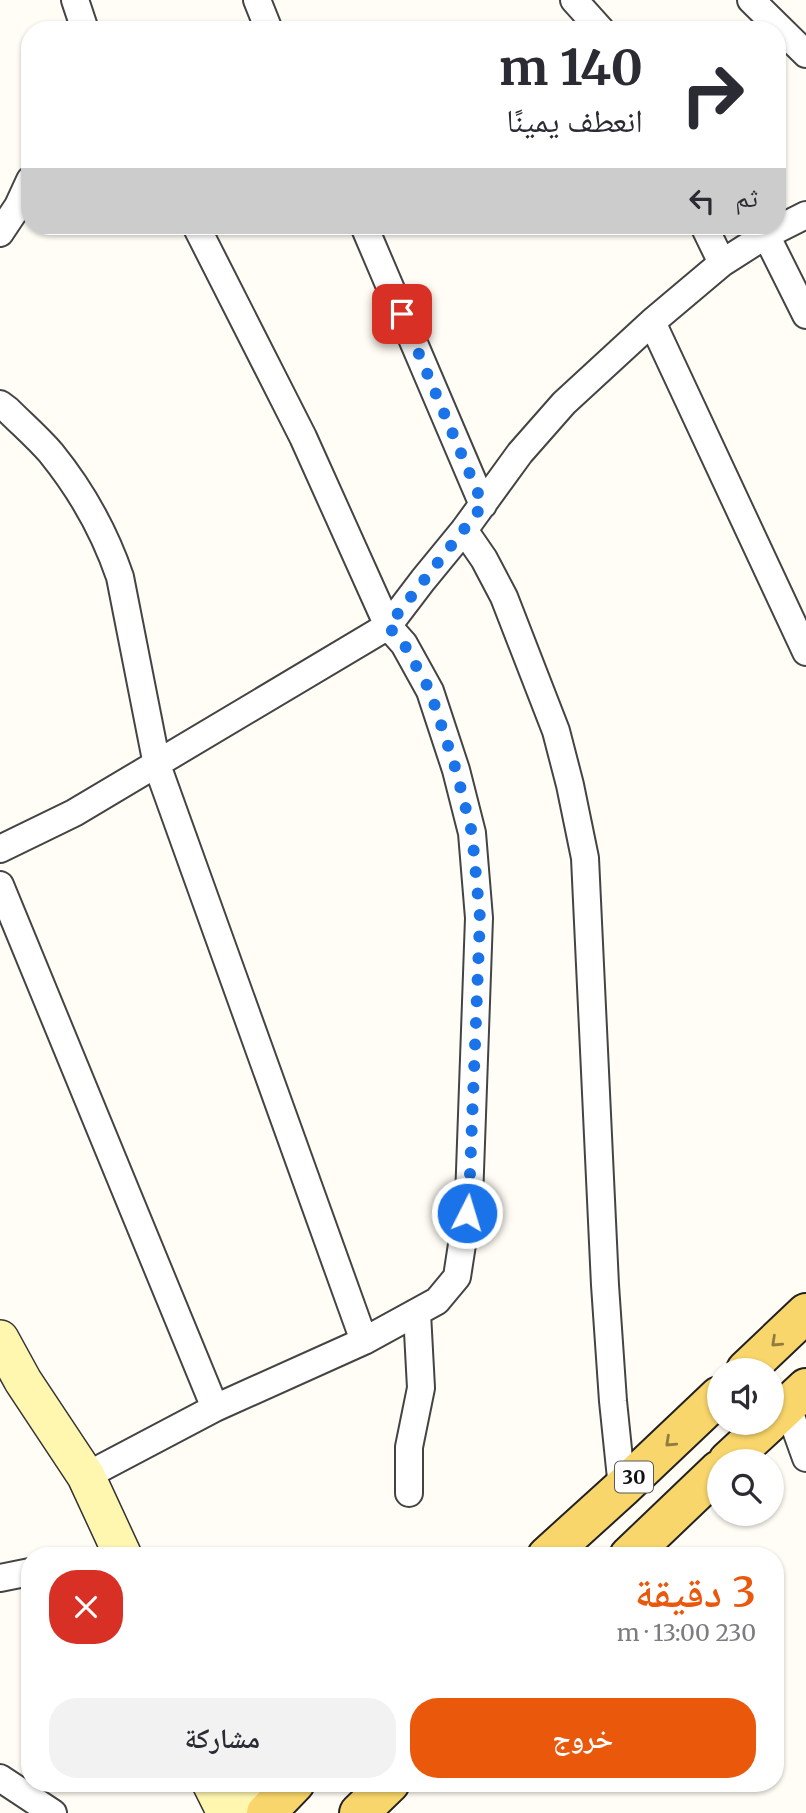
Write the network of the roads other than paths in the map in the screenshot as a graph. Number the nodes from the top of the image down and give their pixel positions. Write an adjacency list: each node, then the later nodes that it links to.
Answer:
1 (75, 0): 5 (street)
2 (257, 0): 6 (street)
3 (574, 0): 7 (street)
4 (751, 0): 8 (street)
5 (82, 21)
6 (265, 21)
7 (593, 21)
8 (772, 21)
9 (786, 34): 10 (street)
10 (806, 54)
11 (21, 190): 12 (street)
12 (9, 203): 15 (street)
13 (806, 215): 14 (street)
14 (786, 226)
15 (0, 233)
16 (201, 235): 26 (street)
17 (368, 235): 24 (street)
18 (708, 235): 20 (street)
19 (766, 236): 20 (street); 21 (street)
20 (722, 263): 22 (street)
21 (806, 315)
22 (652, 321): 24 (street); 27 (street)
23 (0, 404): 28 (street)
24 (483, 505): 25 (street)
25 (464, 530): 26 (street); 45 (street)
26 (388, 626): 28 (street); 31 (street)
27 (806, 652)
28 (157, 765): 29 (street); 34 (street)
29 (0, 849)
30 (0, 885): 38 (street)
31 (417, 1312): 34 (street); 46 (street)
32 (806, 1313): 35 (main road, one-way to 35)
33 (0, 1339): 36 (street)
34 (364, 1341): 38 (street)
35 (759, 1358)
36 (23, 1381): 43 (street); 47 (street)
37 (707, 1406): 45 (main road, 30, one-way to 45)
38 (215, 1408): 43 (street)
39 (784, 1409): 42 (street)
40 (756, 1435): 41 (main road)
41 (741, 1449)
42 (806, 1458)
43 (86, 1476): 48 (street)
44 (707, 1481): 50 (main road, 30)
45 (621, 1488): 49 (main road, 30)
46 (409, 1493)
47 (92, 1547)
48 (119, 1547)
49 (557, 1547)
50 (638, 1547)
51 (21, 1574): 52 (street)
52 (0, 1578)
53 (0, 1778): 54 (street)
54 (21, 1792)
55 (21, 1792): 60 (street)
56 (216, 1792): 61 (street)
57 (245, 1792): 62 (street)
58 (286, 1792): 63 (main road)
59 (381, 1792): 64 (main road)
60 (53, 1813)
61 (226, 1813)
62 (256, 1813)
63 (266, 1813)
64 (359, 1813)

